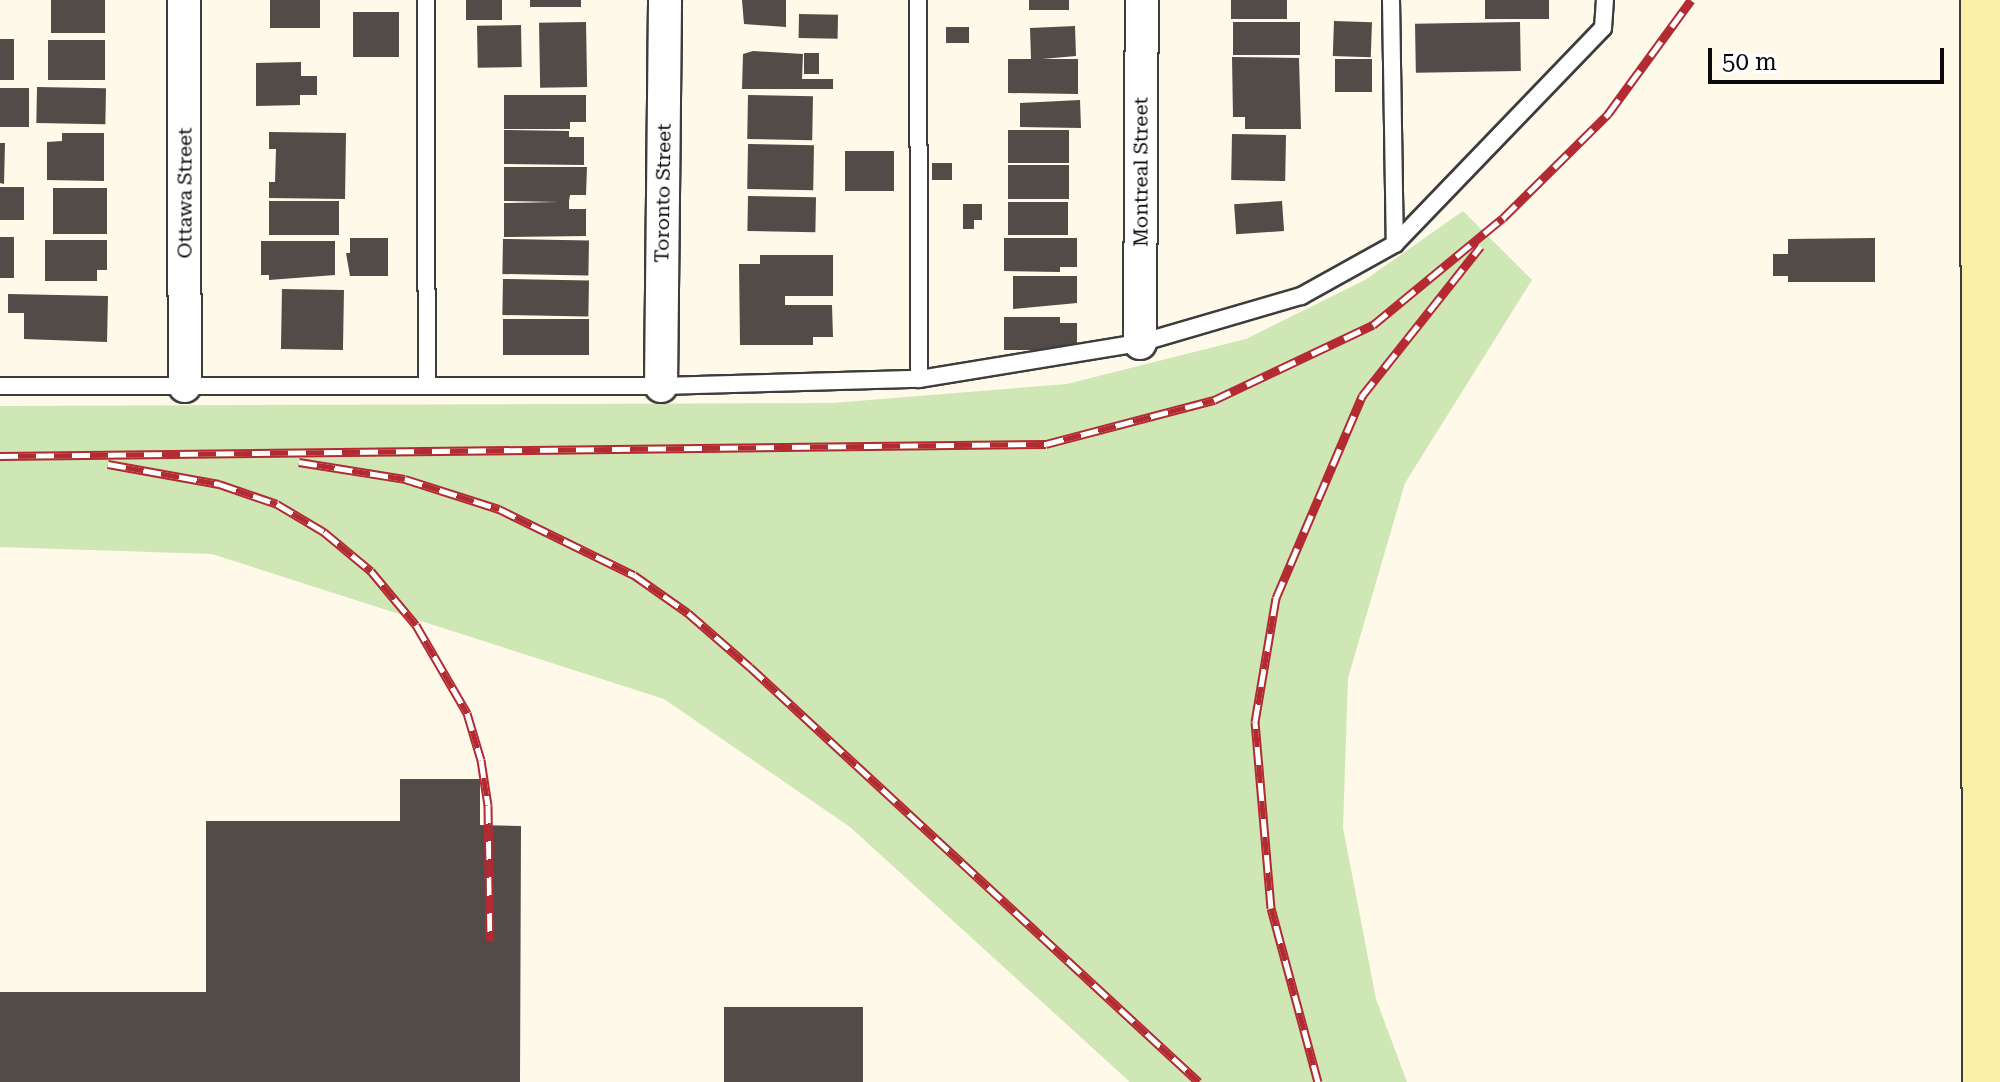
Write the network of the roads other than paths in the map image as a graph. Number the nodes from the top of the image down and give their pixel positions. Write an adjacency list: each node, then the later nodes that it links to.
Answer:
1 (184, 0): 13 (street, Ottawa Street)
2 (426, 0): 14 (lane)
3 (665, 0): 15 (street, Toronto Street)
4 (918, 0): 11 (lane)
5 (1142, 0): 10 (street, Montreal Street)
6 (1391, 0): 9 (lane)
7 (1605, 0): 9 (lane)
8 (1983, 0): 16 (main road)
9 (1395, 244): 10 (lane)
10 (1140, 343): 11 (lane)
11 (919, 379): 15 (lane)
12 (0, 386): 13 (lane)
13 (185, 386): 14 (lane)
14 (427, 386): 15 (lane)
15 (661, 386)
16 (1985, 1082)

